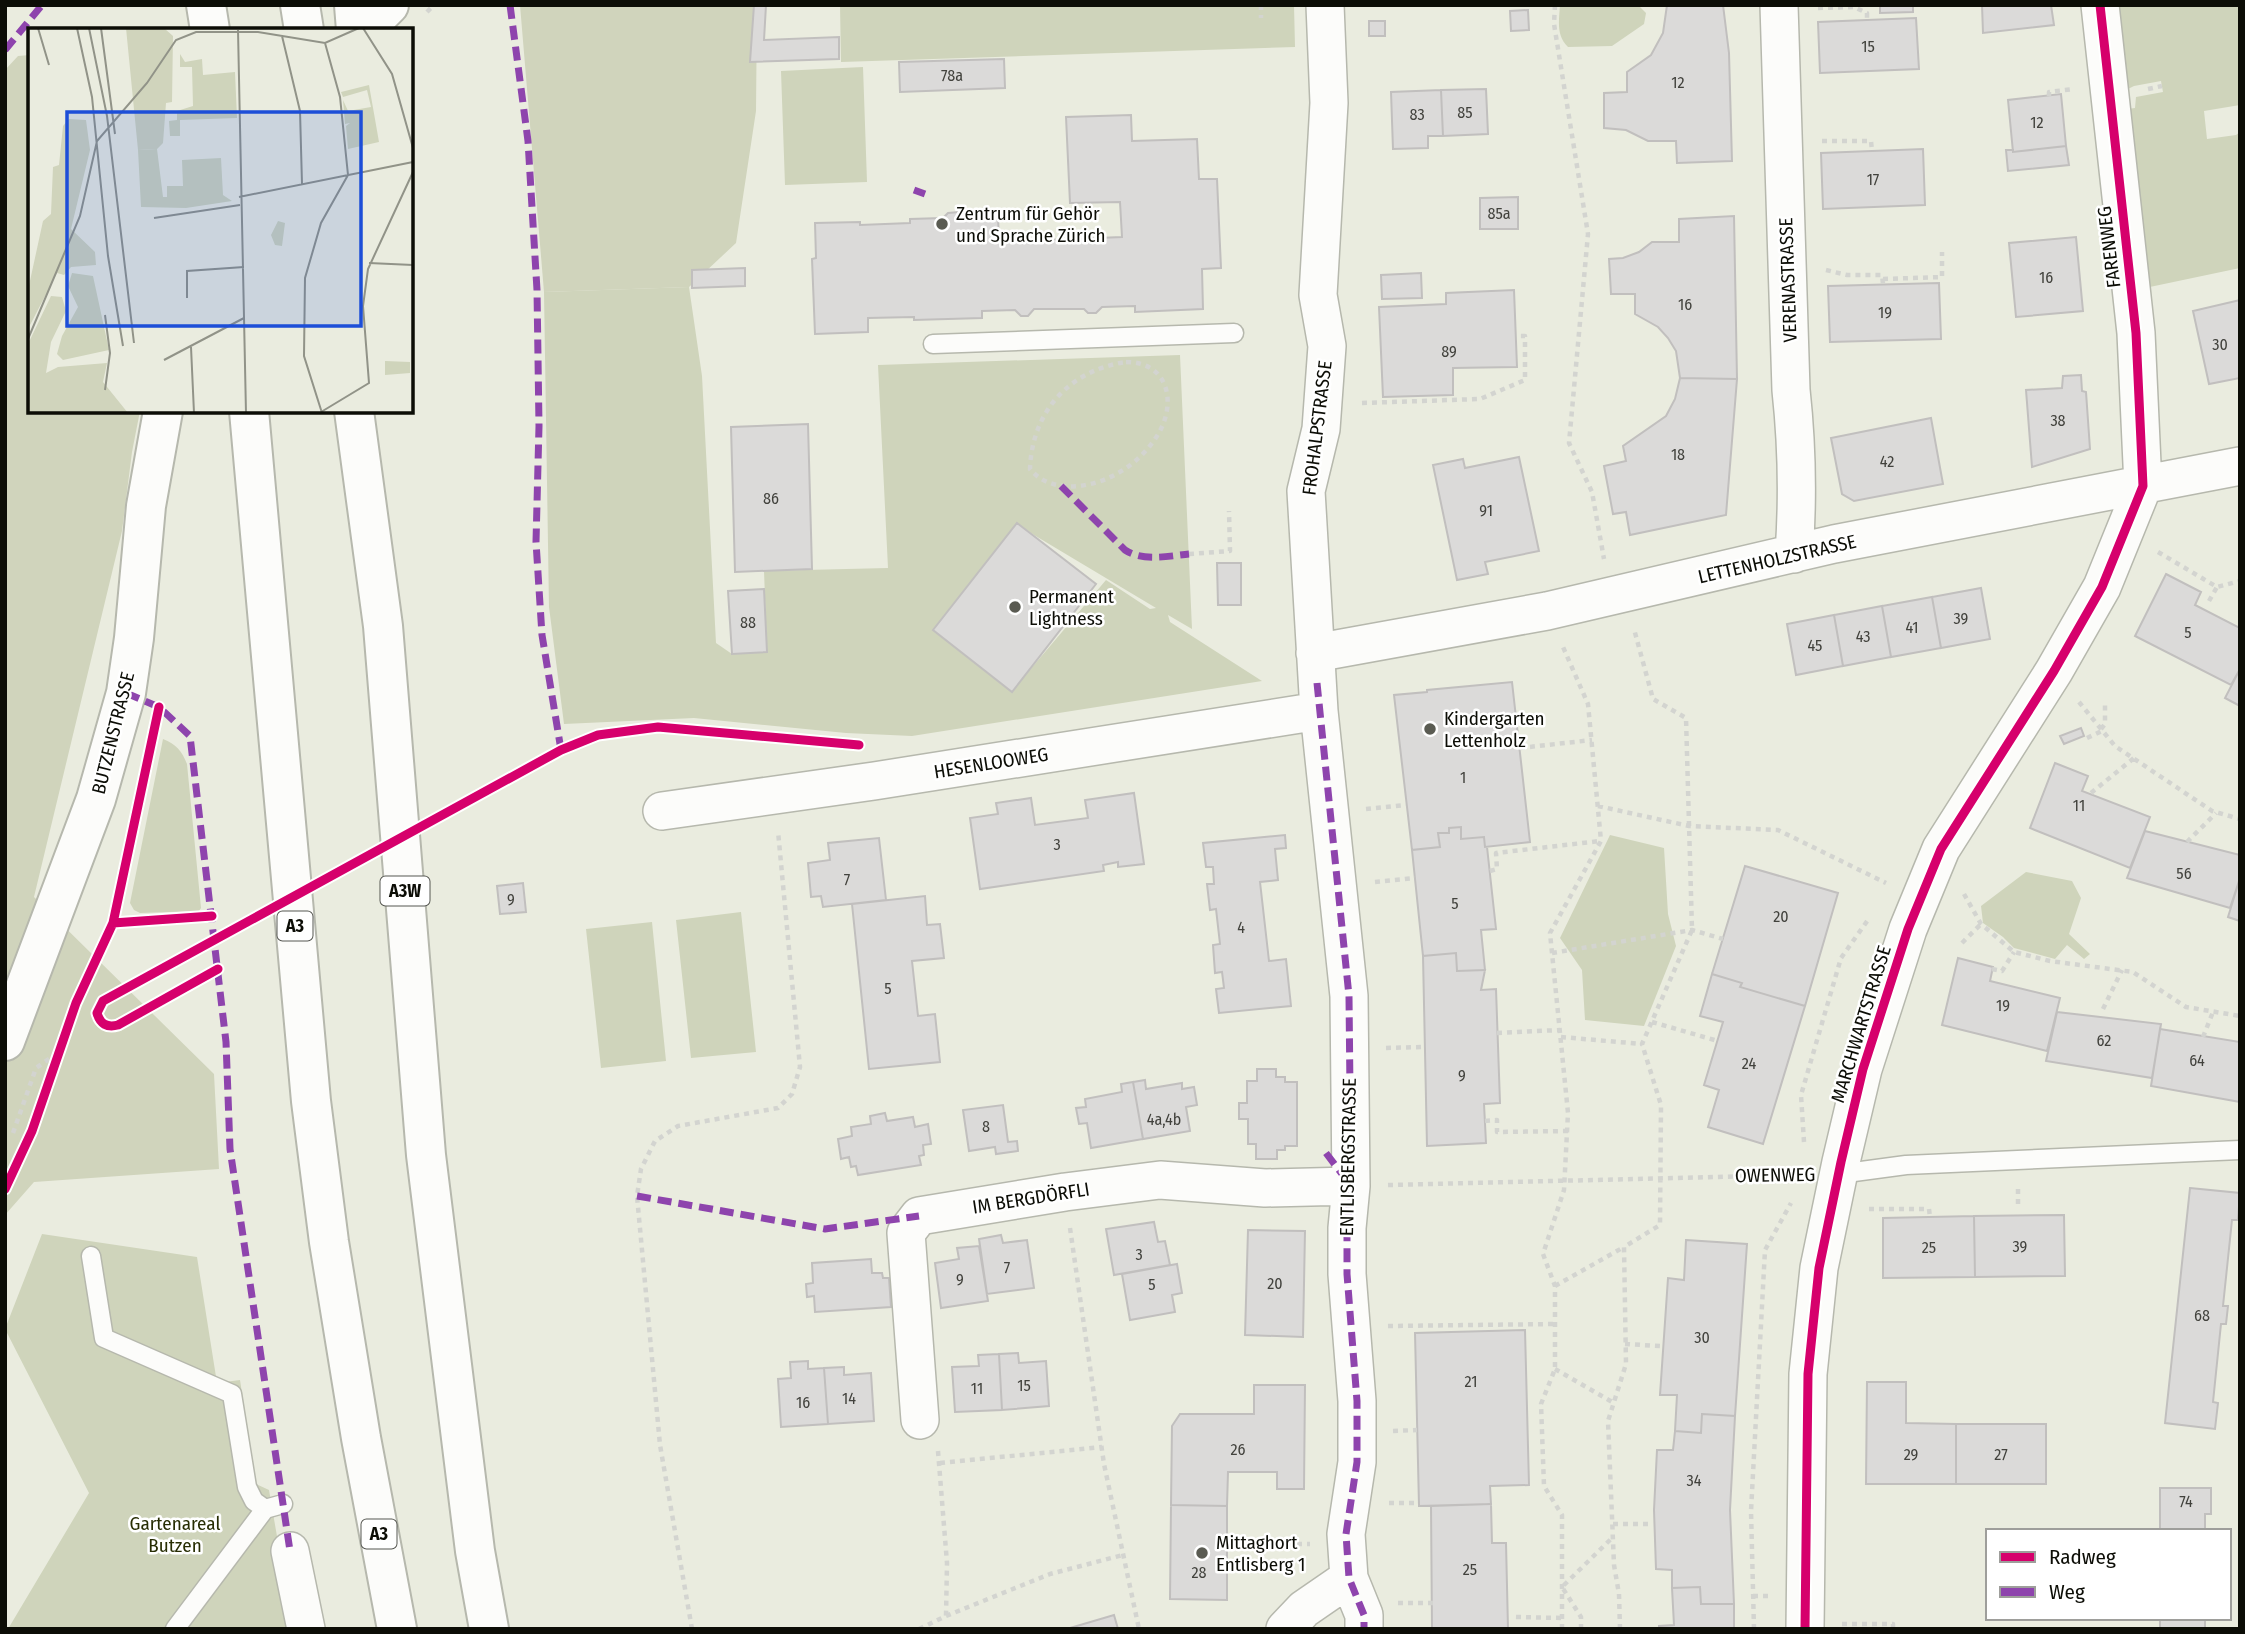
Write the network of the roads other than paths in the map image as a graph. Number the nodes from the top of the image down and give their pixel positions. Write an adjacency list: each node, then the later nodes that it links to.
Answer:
1 (206, 5): 8 (main road)
2 (300, 5): 9 (main road)
3 (354, 5): 10 (main road)
4 (389, 5): 11 (main road)
5 (1325, 5): 22 (street, FROHALPSTRASSE)
6 (2100, 5): 19 (street, FARENWEG)
7 (1792, 7): 20 (street, VERENASTRASSE)
8 (209, 28)
9 (304, 28)
10 (356, 28)
11 (366, 28)
12 (1234, 333): 13 (lane)
13 (933, 344)
14 (163, 413): 24 (main road, BUTZENSTRASSE)
15 (249, 413): 37 (main road, A3)
16 (354, 413): 21 (main road, A3W)
17 (376, 413): 21 (main road)
18 (2240, 466): 19 (street, LETTENHOLZSTRASSE)
19 (2143, 486): 20 (street, LETTENHOLZSTRASSE); 26 (street, MARCHWARTSTRASSE)
20 (1794, 554): 22 (street, LETTENHOLZSTRASSE)
21 (383, 626): 38 (main road, A3W)
22 (1317, 682): 23 (street, HESENLOOWEG); 27 (street, ENTLISBERGSTRASSE)
23 (662, 811)
24 (5, 1041)
25 (2240, 1150): 26 (lane, OWENWEG)
26 (1822, 1174): 34 (street, MARCHWARTSTRASSE)
27 (1351, 1186): 29 (street, IM BERGDÖRFLI); 33 (street, ENTLISBERGSTRASSE)
28 (91, 1256): 31 (lane)
29 (920, 1420)
30 (283, 1504): 31 (lane)
31 (265, 1509): 35 (lane)
32 (290, 1551): 36 (street)
33 (1349, 1578): 39 (street); 40 (street, ENTLISBERGSTRASSE)
34 (1819, 1626)
35 (175, 1629)
36 (306, 1629)
37 (397, 1629)
38 (489, 1629)
39 (1285, 1629)
40 (1364, 1629)

